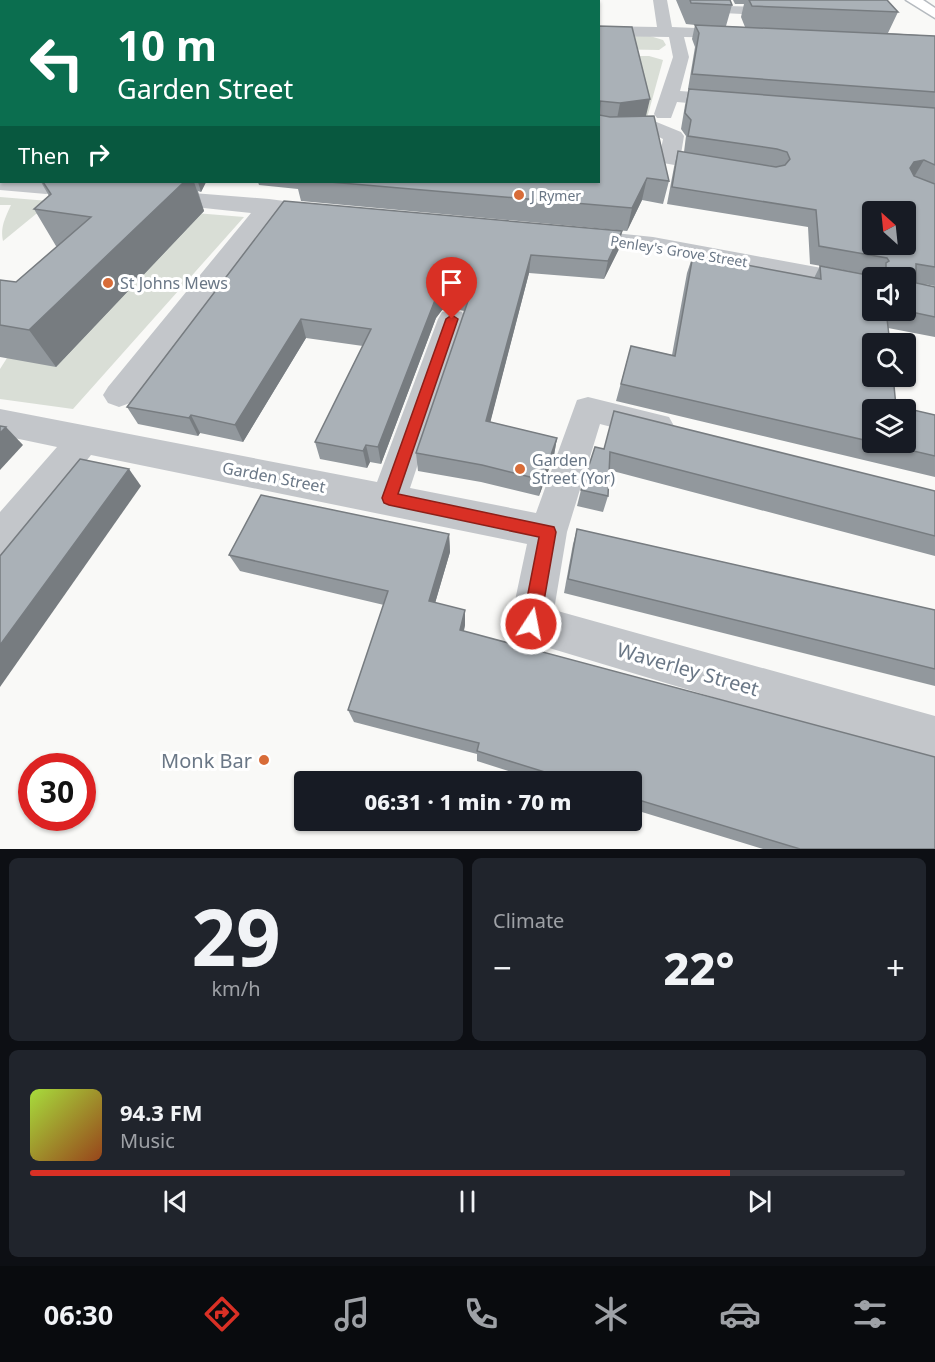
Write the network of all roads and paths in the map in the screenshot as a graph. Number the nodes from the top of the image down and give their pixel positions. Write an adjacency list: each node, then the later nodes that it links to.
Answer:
1 (660, 0): 7 (street)
2 (913, 0): 5 (street)
3 (726, 5): 4 (street); 7 (street)
4 (761, 10)
5 (935, 14)
6 (600, 31): 7 (street)
7 (670, 31): 8 (street)
8 (671, 96): 9 (street); 10 (street)
9 (753, 103)
10 (736, 169)
11 (0, 183): 12 (street)
12 (46, 187)
13 (130, 194): 14 (street)
14 (269, 206): 15 (street); 19 (street)
15 (349, 216)
16 (556, 234): 17 (street, Penley's Grove Street)
17 (862, 283)
18 (452, 319): 23 (street)
19 (119, 395)
20 (0, 422): 22 (street, Garden Street)
21 (692, 435): 24 (street)
22 (83, 441): 23 (street, Garden Street); 25 (street)
23 (389, 498): 24 (street, Garden Street)
24 (548, 532): 26 (street, Waverley Street)
25 (0, 540)
26 (935, 740)

